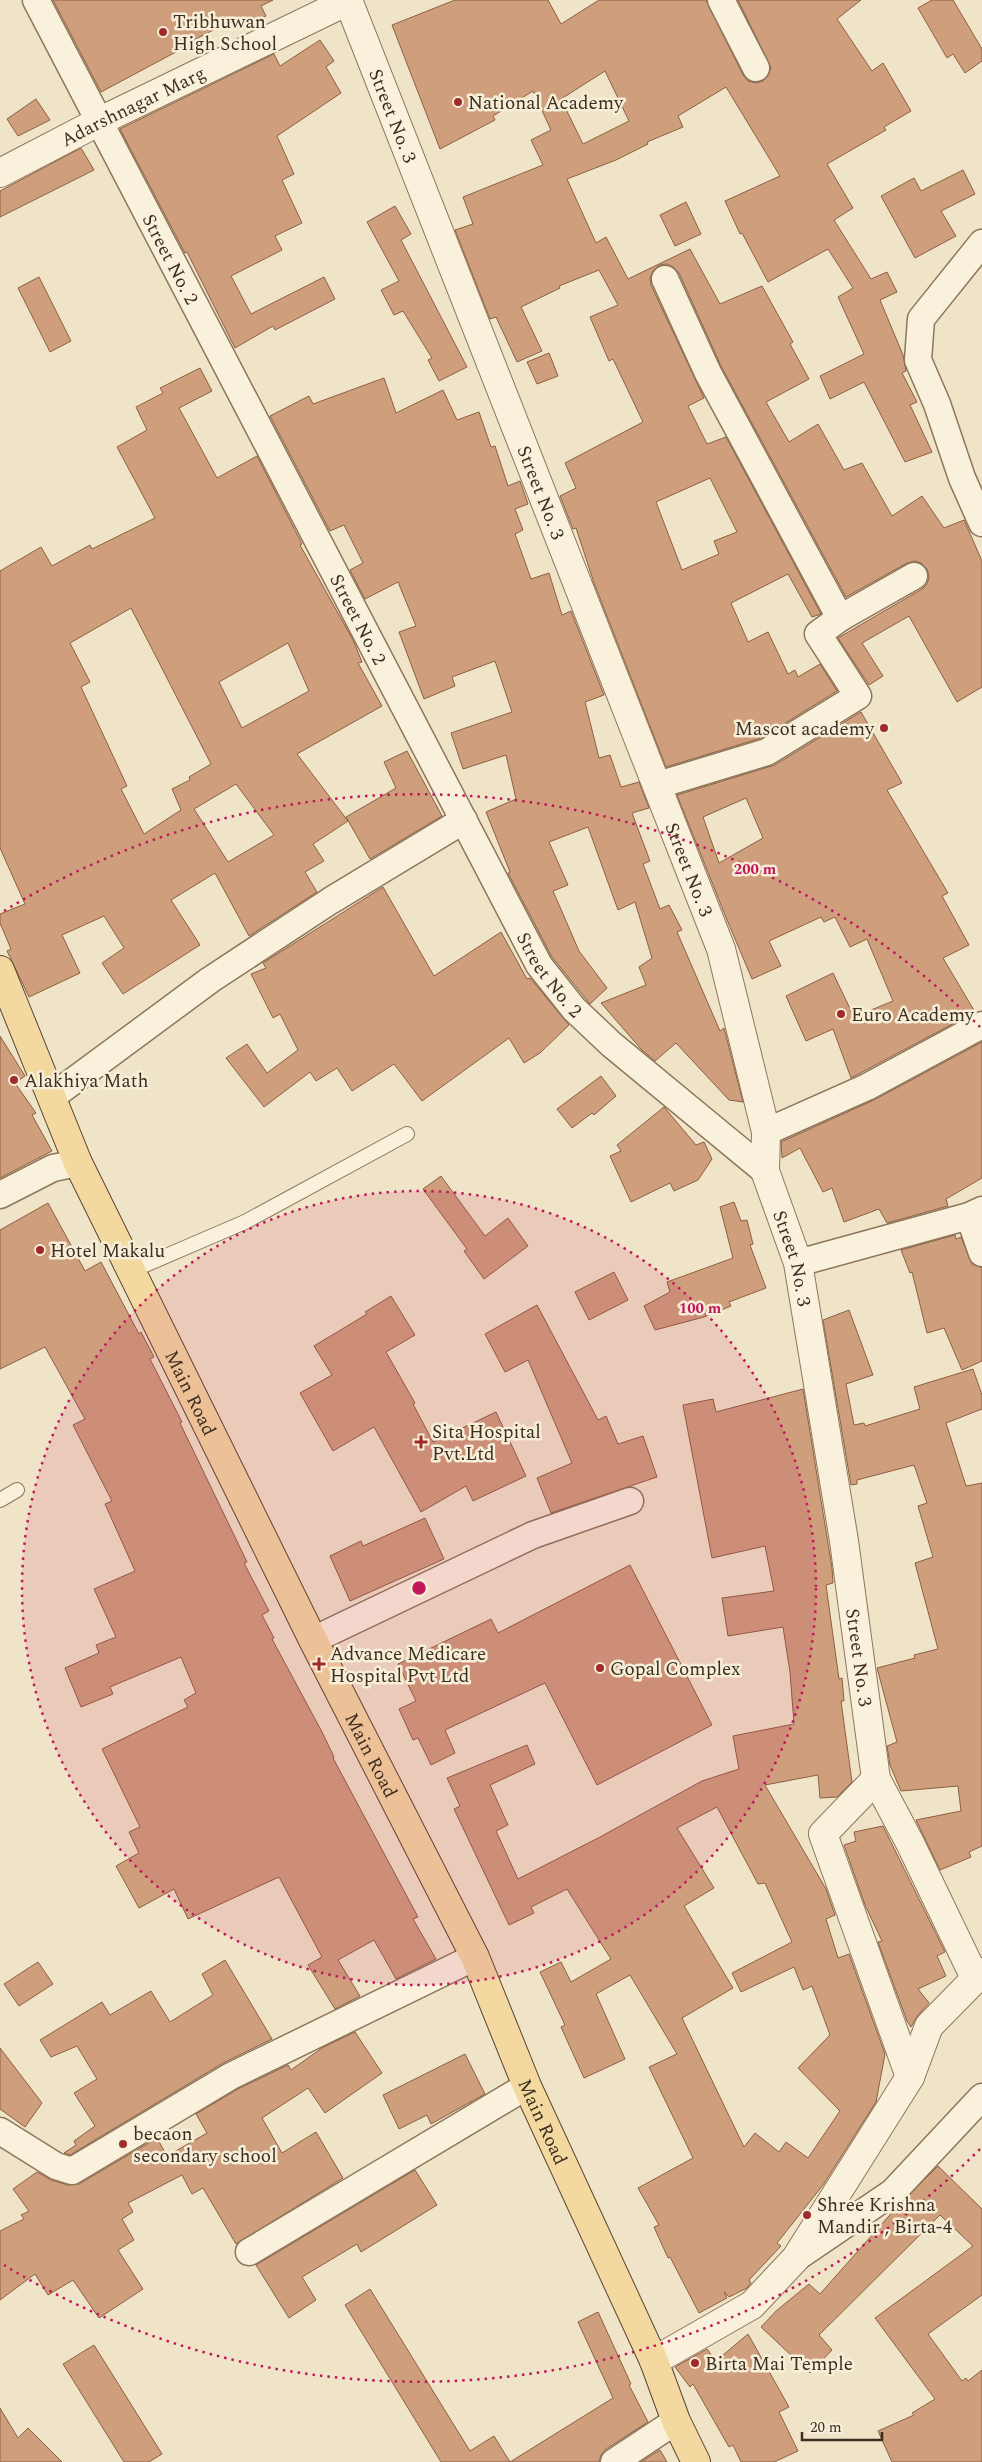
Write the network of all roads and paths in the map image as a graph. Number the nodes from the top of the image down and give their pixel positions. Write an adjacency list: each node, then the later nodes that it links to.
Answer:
1 (36, 0): 5 (street, Street No. 2)
2 (348, 0): 5 (street, Adarshnagar Marg); 12 (street, Street No. 3)
3 (721, 0): 4 (street)
4 (756, 68)
5 (98, 122): 6 (street, Adarshnagar Marg); 13 (street, Street No. 2)
6 (0, 173)
7 (982, 243): 9 (street)
8 (665, 279): 11 (street)
9 (982, 523)
10 (914, 576): 11 (street)
11 (840, 618): 12 (street)
12 (658, 785): 17 (street, Street No. 3)
13 (464, 820): 16 (street); 20 (street, Street No. 2)
14 (0, 970): 16 (main road, Main Road)
15 (982, 1025): 17 (street)
16 (53, 1096): 19 (main road, Main Road)
17 (766, 1132): 20 (street, Street No. 3)
18 (407, 1134): 25 (lane)
19 (78, 1163): 21 (street); 25 (main road, Main Road)
20 (765, 1171): 24 (street, Street No. 3)
21 (0, 1195)
22 (976, 1213): 23 (street); 24 (street)
23 (982, 1253)
24 (798, 1263): 30 (street, Street No. 3)
25 (131, 1271): 29 (main road, Main Road)
26 (17, 1490): 27 (lane)
27 (0, 1500)
28 (630, 1501): 29 (street)
29 (313, 1640): 31 (main road, Main Road)
30 (876, 1779): 32 (street, Street No. 3); 33 (street)
31 (475, 1957): 34 (main road, Main Road); 36 (street)
32 (979, 1975): 33 (street)
33 (910, 2077): 38 (street)
34 (527, 2086): 37 (street); 39 (main road, Main Road)
35 (982, 2097): 38 (street)
36 (0, 2131)
37 (248, 2252)
38 (796, 2258): 39 (street)
39 (654, 2361): 40 (main road, Main Road)
40 (676, 2421): 41 (street); 42 (main road, Main Road)
41 (614, 2462)
42 (696, 2462)

